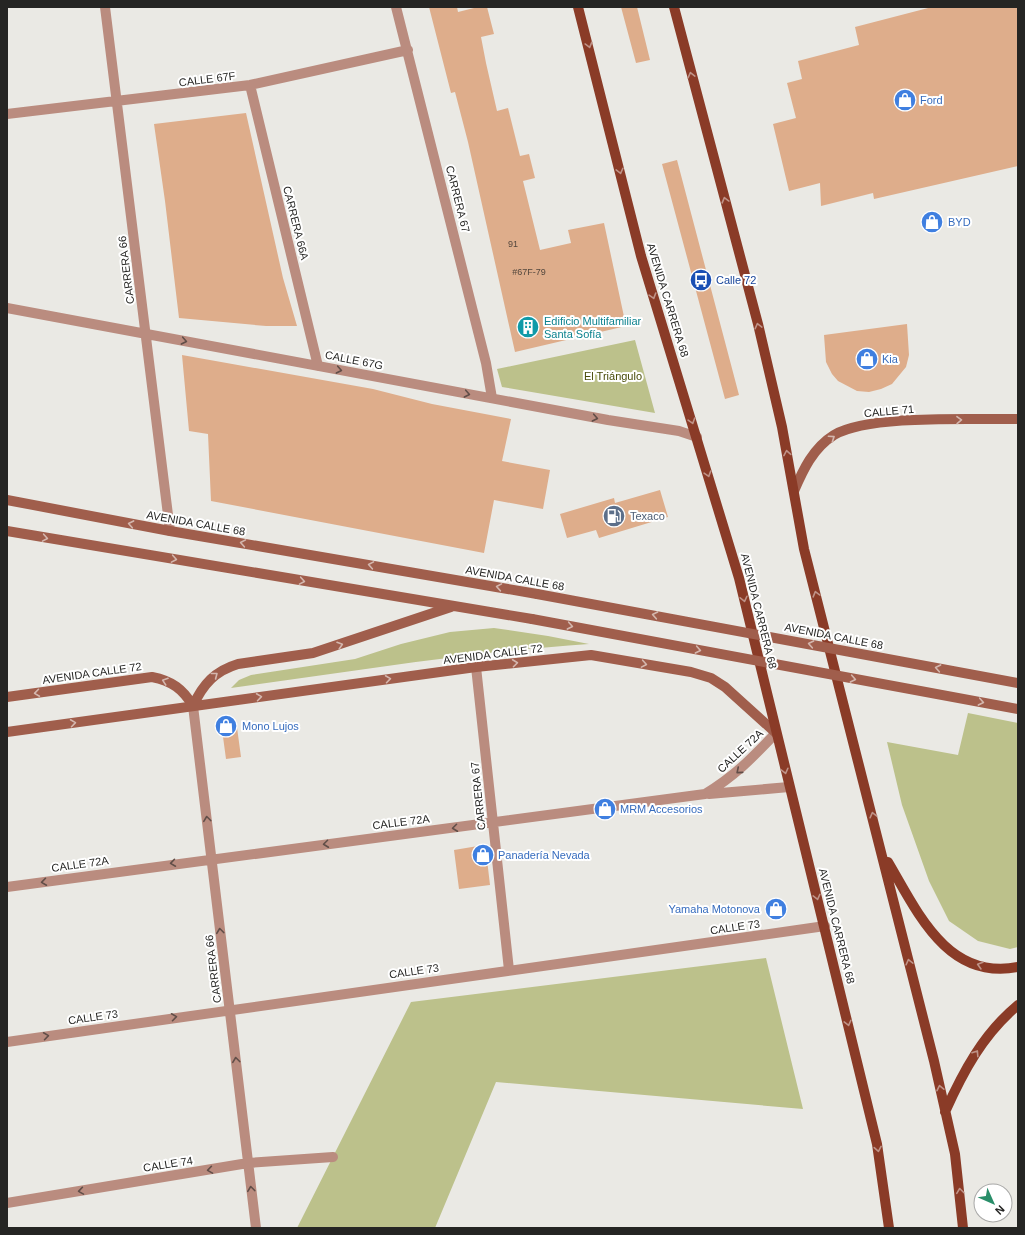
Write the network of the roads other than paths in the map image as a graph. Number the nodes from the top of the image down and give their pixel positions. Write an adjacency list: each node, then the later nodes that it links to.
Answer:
1 (105, 7): 7 (street, CARRERA 66)
2 (396, 7): 5 (street, CARRERA 67)
3 (578, 7): 14 (main road, AVENIDA CARRERA 68, one-way to 14)
4 (674, 7): 15 (main road, one-way to 4)
5 (408, 50): 6 (street, CALLE 67F); 12 (street, CARRERA 67)
6 (250, 85): 7 (street, CALLE 67F); 11 (street, CARRERA 66A)
7 (117, 102): 8 (street, CALLE 67F); 10 (street, CARRERA 66)
8 (7, 114)
9 (7, 308): 10 (street, CALLE 67G)
10 (146, 334): 11 (street, CALLE 67G, one-way to 11); 18 (street, CARRERA 66)
11 (318, 366): 12 (street, CALLE 67G, one-way to 12)
12 (492, 398): 14 (street, CALLE 67G, one-way to 14)
13 (1018, 419): 15 (main road, CALLE 71, one-way to 13)
14 (697, 437): 26 (main road, AVENIDA CARRERA 68, one-way to 26)
15 (794, 491): 30 (main road, one-way to 15)
16 (7, 500): 18 (main road, AVENIDA CALLE 68, one-way to 16)
17 (7, 531): 19 (main road, one-way to 19)
18 (170, 531): 21 (main road, AVENIDA CALLE 68, one-way to 18, bridge)
19 (453, 606): 23 (main road, one-way to 19); 24 (main road, one-way to 24, bridge)
20 (476, 667): 23 (main road, AVENIDA CALLE 72, one-way to 20); 26 (main road, AVENIDA CALLE 72, one-way to 26); 29 (street, CARRERA 67)
21 (1018, 683)
22 (7, 697): 23 (main road, AVENIDA CALLE 72, one-way to 22)
23 (193, 706): 25 (main road, AVENIDA CALLE 72, one-way to 23); 31 (street, CARRERA 66, one-way to 23)
24 (1018, 709)
25 (7, 732)
26 (776, 733): 27 (main road, AVENIDA CARRERA 68, one-way to 27); 28 (street, CALLE 72A, one-way to 28)
27 (789, 787): 28 (street); 33 (main road, AVENIDA CARRERA 68, one-way to 33)
28 (704, 794): 29 (street, CALLE 72A)
29 (493, 823): 31 (street, CALLE 72A, one-way to 31); 35 (street, CARRERA 67)
30 (882, 853): 34 (main road, one-way to 30); 39 (main road, one-way to 30)
31 (211, 858): 32 (street, CALLE 72A, one-way to 32); 37 (street, CARRERA 66, one-way to 31)
32 (7, 887)
33 (825, 926): 35 (street, CALLE 73); 44 (main road, AVENIDA CARRERA 68, one-way to 44)
34 (1018, 967)
35 (509, 970): 37 (street, CALLE 73)
36 (1018, 1006): 39 (main road, one-way to 36)
37 (230, 1009): 38 (street, CALLE 73, one-way to 37); 41 (street, CARRERA 66, one-way to 37)
38 (7, 1042)
39 (945, 1112): 45 (main road, one-way to 39)
40 (333, 1157): 41 (street, CALLE 74)
41 (248, 1163): 42 (street, CALLE 74, one-way to 42); 43 (street, CARRERA 66, one-way to 41)
42 (7, 1203)
43 (256, 1228)
44 (889, 1228)
45 (963, 1228)

